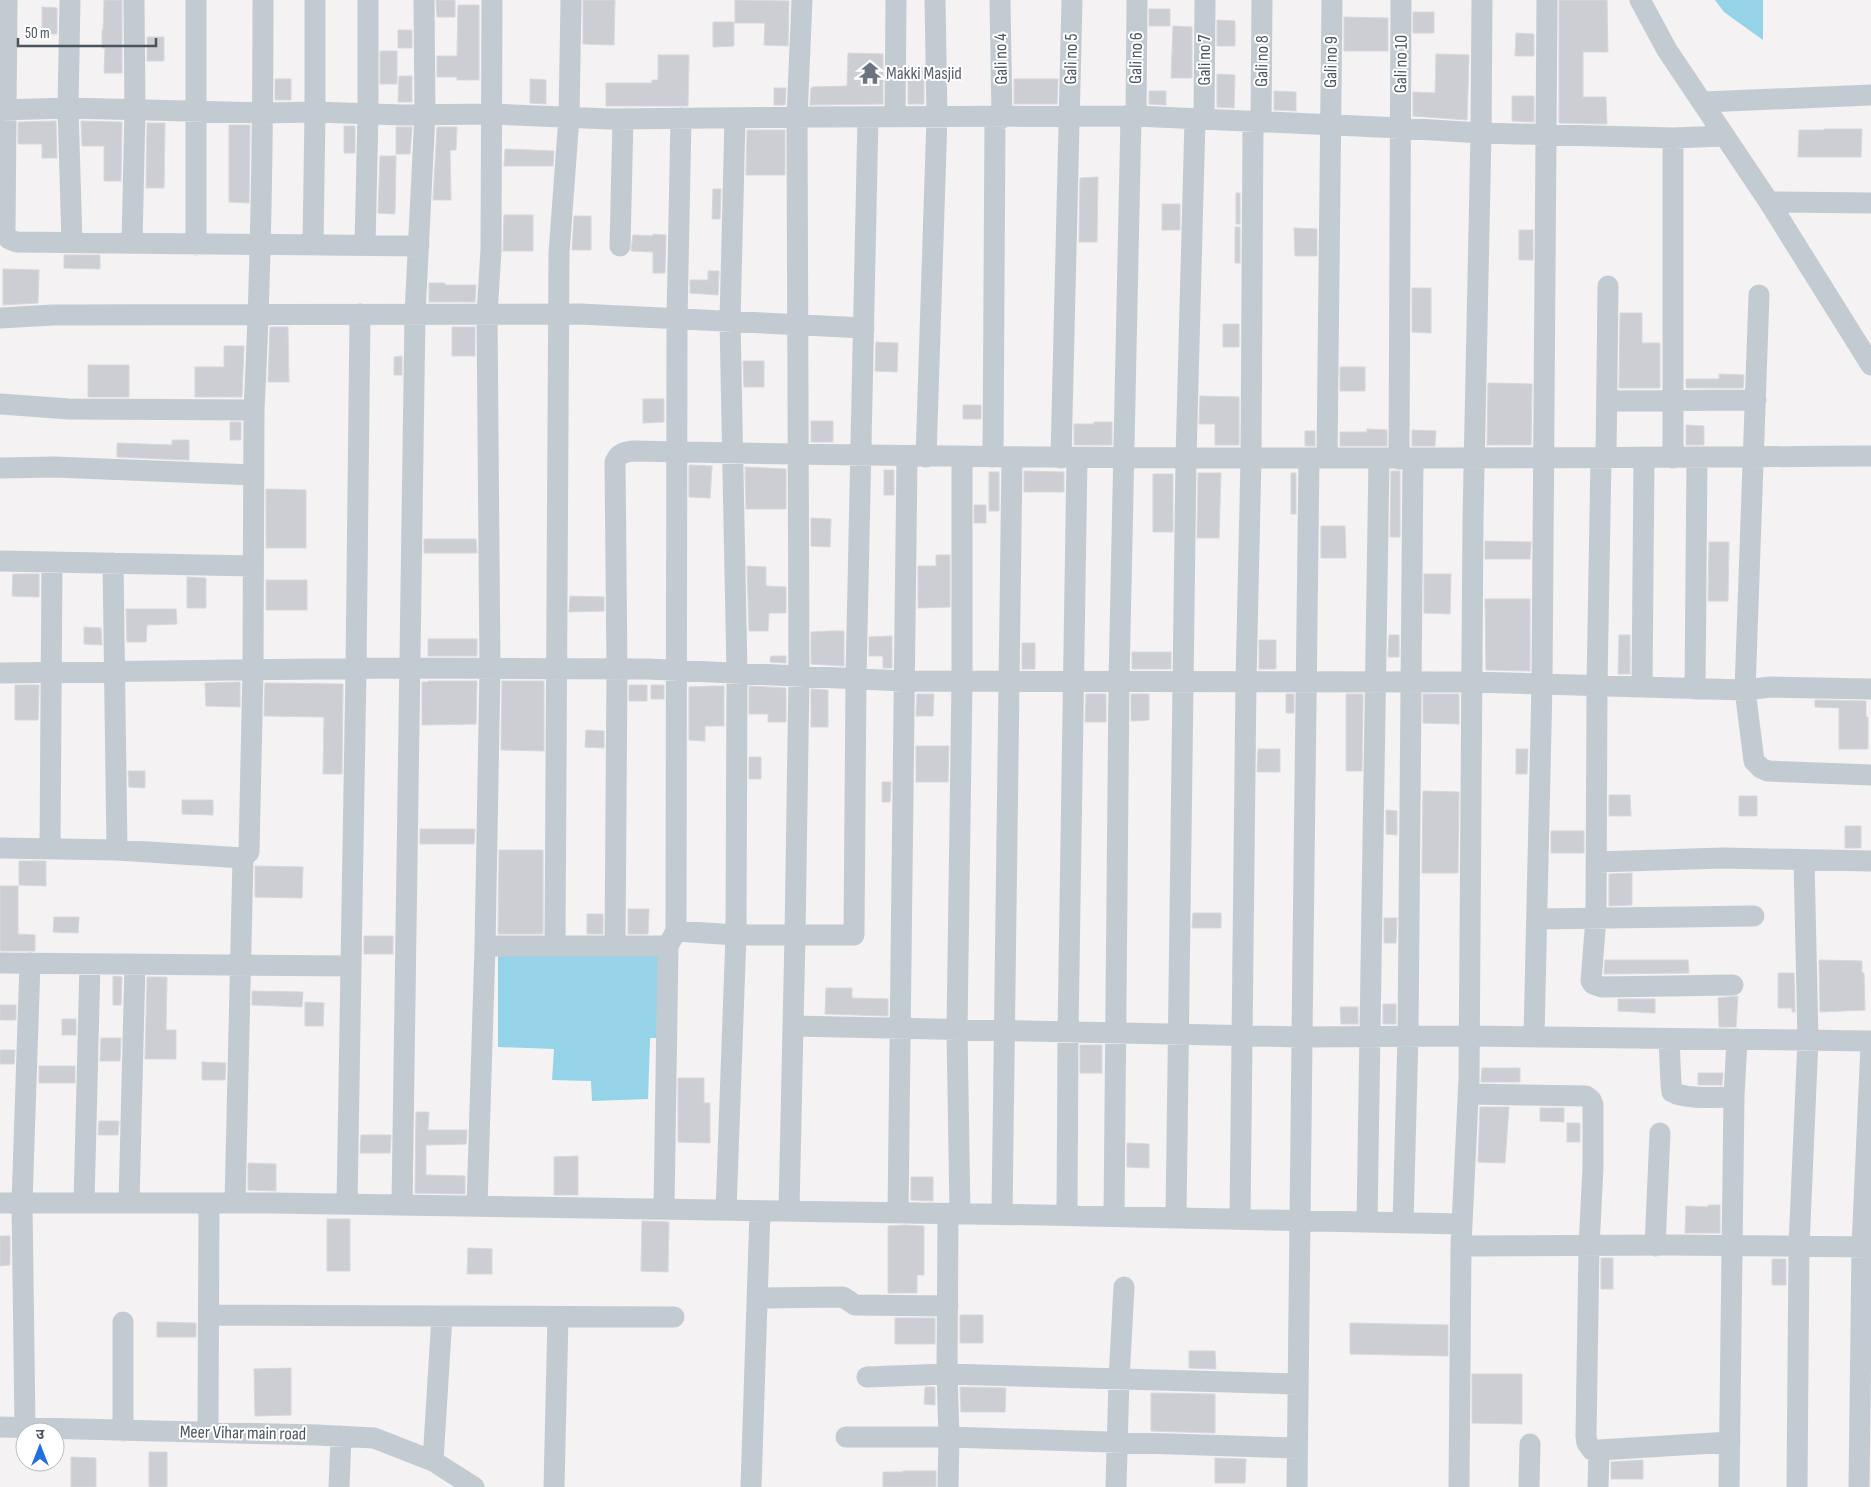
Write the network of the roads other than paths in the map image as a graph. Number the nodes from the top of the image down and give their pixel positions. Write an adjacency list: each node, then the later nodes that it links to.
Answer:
1 (7, 0): 27 (street)
2 (70, 0): 26 (street)
3 (134, 0): 28 (street)
4 (196, 0): 29 (street)
5 (263, 0): 31 (street)
6 (315, 0): 30 (street)
7 (368, 0): 32 (street)
8 (424, 0): 33 (street)
9 (492, 0): 34 (street)
10 (571, 0): 36 (street)
11 (802, 0): 37 (street)
12 (896, 0): 39 (street)
13 (935, 0): 40 (street)
14 (1000, 0): 44 (street, Gali no 4)
15 (1072, 0): 41 (street, Gali no 5)
16 (1137, 0): 35 (street, Gali no 6)
17 (1204, 0): 46 (street, Gali no 7)
18 (1262, 0): 47 (street, Gali no 8)
19 (1332, 0): 48 (street, Gali no 9)
20 (1401, 0): 49 (street, Gali no 10)
21 (1482, 0): 50 (street)
22 (1547, 0): 51 (street)
23 (1640, 0): 25 (street)
24 (1871, 94): 25 (street)
25 (1704, 102): 52 (street)
26 (68, 108): 27 (street); 28 (street); 56 (street)
27 (3, 110): 56 (street)
28 (135, 110): 29 (street); 57 (street)
29 (196, 112): 31 (street); 60 (street)
30 (315, 112): 31 (street); 32 (street); 59 (street)
31 (263, 113): 58 (street)
32 (368, 114): 33 (street); 61 (street)
33 (425, 114): 34 (street); 62 (street)
34 (492, 114): 36 (street); 69 (street)
35 (1133, 116): 41 (street); 46 (street); 93 (street, Gali no 6)
36 (569, 117): 45 (street); 70 (street)
37 (797, 117): 38 (street); 43 (street); 74 (street)
38 (868, 117): 39 (street); 75 (street)
39 (895, 117): 40 (street)
40 (937, 117): 44 (street); 86 (street)
41 (1070, 117): 44 (street); 92 (street, Gali no 5)
42 (680, 118): 43 (street); 45 (street); 72 (street)
43 (735, 118): 73 (street)
44 (998, 118): 89 (street, Gali no 4)
45 (623, 119): 63 (street)
46 (1200, 119): 47 (street); 94 (street, Gali no 7)
47 (1257, 122): 48 (street); 95 (street, Gali no 8)
48 (1330, 125): 49 (street); 96 (street, Gali no 9)
49 (1400, 128): 50 (street); 101 (street, Gali no 10)
50 (1481, 133): 51 (street); 102 (street)
51 (1545, 134): 53 (street); 97 (street)
52 (1724, 136): 53 (street); 54 (street)
53 (1674, 138): 79 (street)
54 (1769, 202): 55 (street); 76 (street)
55 (1871, 203)
56 (72, 242): 57 (street)
57 (132, 243): 60 (street)
58 (260, 243): 59 (street); 60 (street); 66 (street)
59 (313, 244): 61 (street)
60 (196, 245)
61 (365, 245): 62 (street)
62 (419, 246): 68 (street)
63 (620, 246)
64 (1608, 286): 78 (street)
65 (1759, 295): 77 (street)
66 (259, 314): 67 (street); 71 (street); 81 (street)
67 (360, 314): 68 (street); 111 (street)
68 (415, 314): 69 (street); 109 (street)
69 (487, 314): 70 (street); 110 (street)
70 (559, 314): 72 (street); 112 (street)
71 (0, 318)
72 (677, 319): 73 (street); 82 (street)
73 (730, 321): 74 (street); 83 (street)
74 (799, 325): 75 (street); 84 (street)
75 (864, 328): 85 (street)
76 (1871, 365)
77 (1756, 400): 79 (street); 91 (street)
78 (1607, 401): 79 (street); 98 (street)
79 (1672, 401): 100 (street)
80 (0, 404): 81 (street)
81 (254, 410): 104 (street)
82 (677, 452): 83 (street); 113 (street); 115 (street)
83 (733, 452): 84 (street); 119 (street)
84 (799, 453): 85 (street); 120 (street)
85 (861, 455): 86 (street); 121 (street)
86 (917, 456): 88 (street); 122 (street)
87 (1871, 456): 91 (street)
88 (962, 457): 89 (street); 123 (street)
89 (1002, 457): 92 (street); 124 (street, Gali no 4)
90 (1697, 457): 91 (street); 100 (street); 136 (street)
91 (1754, 457): 138 (street)
92 (1069, 458): 93 (street); 125 (street, Gali no 5)
93 (1124, 458): 94 (street); 126 (street, Gali no 6)
94 (1186, 458): 95 (street); 127 (street, Gali no 7)
95 (1251, 458): 96 (street); 128 (street, Gali no 8)
96 (1318, 458): 101 (street); 129 (street, Gali no 9)
97 (1545, 458): 98 (street); 102 (street); 133 (street)
98 (1604, 458): 99 (street); 134 (street)
99 (1644, 458): 100 (street); 135 (street)
100 (1673, 458)
101 (1397, 459): 102 (street); 130 (street); 131 (street)
102 (1475, 459): 132 (street)
103 (0, 468): 104 (street)
104 (254, 475): 108 (street)
105 (0, 561): 106 (street)
106 (52, 562): 107 (street); 118 (street)
107 (113, 563): 108 (street); 116 (street)
108 (253, 566): 114 (street)
109 (410, 668): 110 (street); 111 (street); 191 (street)
110 (490, 668): 112 (street); 155 (street)
111 (356, 669): 114 (street); 161 (street)
112 (556, 669): 113 (street); 153 (street)
113 (617, 669): 115 (street); 154 (street)
114 (253, 670): 116 (street); 143 (street)
115 (678, 670): 119 (street); 152 (street)
116 (115, 672): 118 (street); 142 (street)
117 (0, 673): 118 (street)
118 (51, 673): 141 (street)
119 (737, 673): 120 (street); 150 (street)
120 (799, 676): 121 (street); 151 (street)
121 (856, 678): 122 (street); 151 (street)
122 (903, 681): 123 (street); 164 (street)
123 (962, 681): 124 (street); 165 (street)
124 (1008, 681): 125 (street); 166 (street, Gali no 4)
125 (1073, 681): 126 (street); 167 (street, Gali no 5)
126 (1119, 681): 127 (street); 168 (street, Gali no 6)
127 (1184, 681): 128 (street); 169 (street, Gali no 7)
128 (1246, 681): 129 (street); 170 (street, Gali no 8)
129 (1307, 681): 130 (street); 174 (street, Gali no 9)
130 (1375, 681): 131 (street); 171 (street)
131 (1410, 681): 132 (street); 172 (street)
132 (1472, 682): 133 (street); 173 (street)
133 (1542, 684): 134 (street); 149 (street)
134 (1597, 686): 135 (street); 146 (street)
135 (1642, 687): 136 (street)
136 (1695, 688): 138 (street)
137 (1871, 689): 138 (street)
138 (1746, 690): 139 (street)
139 (1871, 775)
140 (0, 848): 141 (street)
141 (50, 848): 142 (street)
142 (116, 850): 143 (street)
143 (243, 858): 160 (street)
144 (1804, 860): 145 (street); 146 (street); 178 (street)
145 (1871, 861)
146 (1596, 862): 148 (street)
147 (1754, 916): 148 (street)
148 (1596, 918): 149 (street); 162 (street)
149 (1537, 919): 175 (street)
150 (736, 934): 151 (street); 152 (street); 194 (street)
151 (796, 935): 163 (street)
152 (672, 939): 154 (street); 193 (street)
153 (555, 945): 154 (street); 155 (street)
154 (615, 945)
155 (485, 946): 192 (street)
156 (0, 963): 157 (street)
157 (30, 963): 158 (street); 185 (street)
158 (90, 964): 159 (street); 186 (street)
159 (135, 964): 160 (street); 187 (street)
160 (240, 965): 161 (street); 189 (street)
161 (351, 966): 190 (street)
162 (1733, 985)
163 (793, 1026): 164 (street); 196 (street)
164 (901, 1028): 165 (street); 197 (street)
165 (957, 1030): 166 (street); 198 (street)
166 (1004, 1031): 167 (street); 199 (street, Gali no 4)
167 (1068, 1032): 168 (street); 200 (street, Gali no 5)
168 (1115, 1033): 169 (street); 201 (street, Gali no 6)
169 (1178, 1035): 170 (street); 202 (street, Gali no 7)
170 (1241, 1036): 174 (street); 203 (street, Gali no 8)
171 (1371, 1036): 172 (street); 174 (street); 205 (street)
172 (1408, 1036): 173 (street); 206 (street)
173 (1469, 1036): 175 (street); 181 (street)
174 (1302, 1037): 204 (street, Gali no 9)
175 (1534, 1037): 177 (street)
176 (1737, 1039): 177 (street); 178 (street); 182 (street)
177 (1669, 1040): 182 (street)
178 (1808, 1040): 179 (street); 211 (street)
179 (1871, 1041)
180 (1871, 1045): 213 (street)
181 (1468, 1094): 207 (street); 212 (street)
182 (1734, 1097): 210 (street)
183 (1660, 1133): 209 (street)
184 (0, 1203): 185 (street)
185 (22, 1203): 186 (street); 226 (street)
186 (84, 1203): 187 (street)
187 (129, 1203): 188 (street)
188 (209, 1203): 189 (street); 217 (street)
189 (235, 1203): 190 (street)
190 (347, 1204): 191 (street)
191 (402, 1205): 192 (street)
192 (477, 1206): 193 (street)
193 (664, 1209): 194 (street)
194 (726, 1210): 195 (street)
195 (760, 1211): 196 (street); 215 (street)
196 (789, 1211): 197 (street)
197 (898, 1213): 198 (street)
198 (954, 1214): 199 (street); 216 (street)
199 (1002, 1214): 200 (street)
200 (1067, 1215): 201 (street)
201 (1114, 1216): 202 (street)
202 (1176, 1218): 203 (street)
203 (1240, 1219): 204 (street)
204 (1298, 1220): 205 (street); 225 (street, Gali no 9)
205 (1367, 1222): 206 (street)
206 (1403, 1223): 207 (street)
207 (1462, 1224): 208 (street)
208 (1461, 1246): 212 (street); 248 (street)
209 (1655, 1246): 210 (street); 212 (street)
210 (1732, 1246): 211 (street); 236 (street)
211 (1799, 1246): 213 (street); 252 (street)
212 (1589, 1247): 239 (street)
213 (1866, 1247): 253 (street)
214 (1124, 1287): 224 (street)
215 (757, 1298): 216 (street); 244 (street)
216 (948, 1306): 222 (street)
217 (208, 1315): 218 (street); 231 (street)
218 (442, 1316): 219 (street); 240 (street)
219 (558, 1317): 220 (street); 243 (street)
220 (674, 1317)
221 (123, 1322): 230 (street)
222 (947, 1374): 223 (street); 224 (street); 234 (street)
223 (867, 1377)
224 (1119, 1379): 225 (street); 235 (street)
225 (1297, 1384): 238 (street, Gali no 9)
226 (24, 1422)
227 (0, 1427): 228 (street, Meer Vihar main road)
228 (15, 1427)
229 (65, 1429): 230 (street, Meer Vihar main road)
230 (123, 1431): 231 (street, Meer Vihar main road)
231 (208, 1432): 232 (street, Meer Vihar main road)
232 (341, 1436): 240 (street, Meer Vihar main road); 241 (street)
233 (846, 1437): 234 (street)
234 (950, 1437): 235 (street); 245 (street)
235 (1117, 1442): 238 (street); 246 (street)
236 (1730, 1442): 239 (street); 251 (street)
237 (1530, 1444): 249 (street)
238 (1297, 1448): 247 (street, Gali no 9)
239 (1599, 1450): 250 (street)
240 (433, 1461): 242 (street, Meer Vihar main road)
241 (339, 1487)
242 (474, 1487)
243 (554, 1487)
244 (751, 1487)
245 (948, 1487)
246 (1116, 1487)
247 (1297, 1487)
248 (1459, 1487)
249 (1529, 1487)
250 (1598, 1487)
251 (1729, 1487)
252 (1797, 1487)
253 (1859, 1487)

